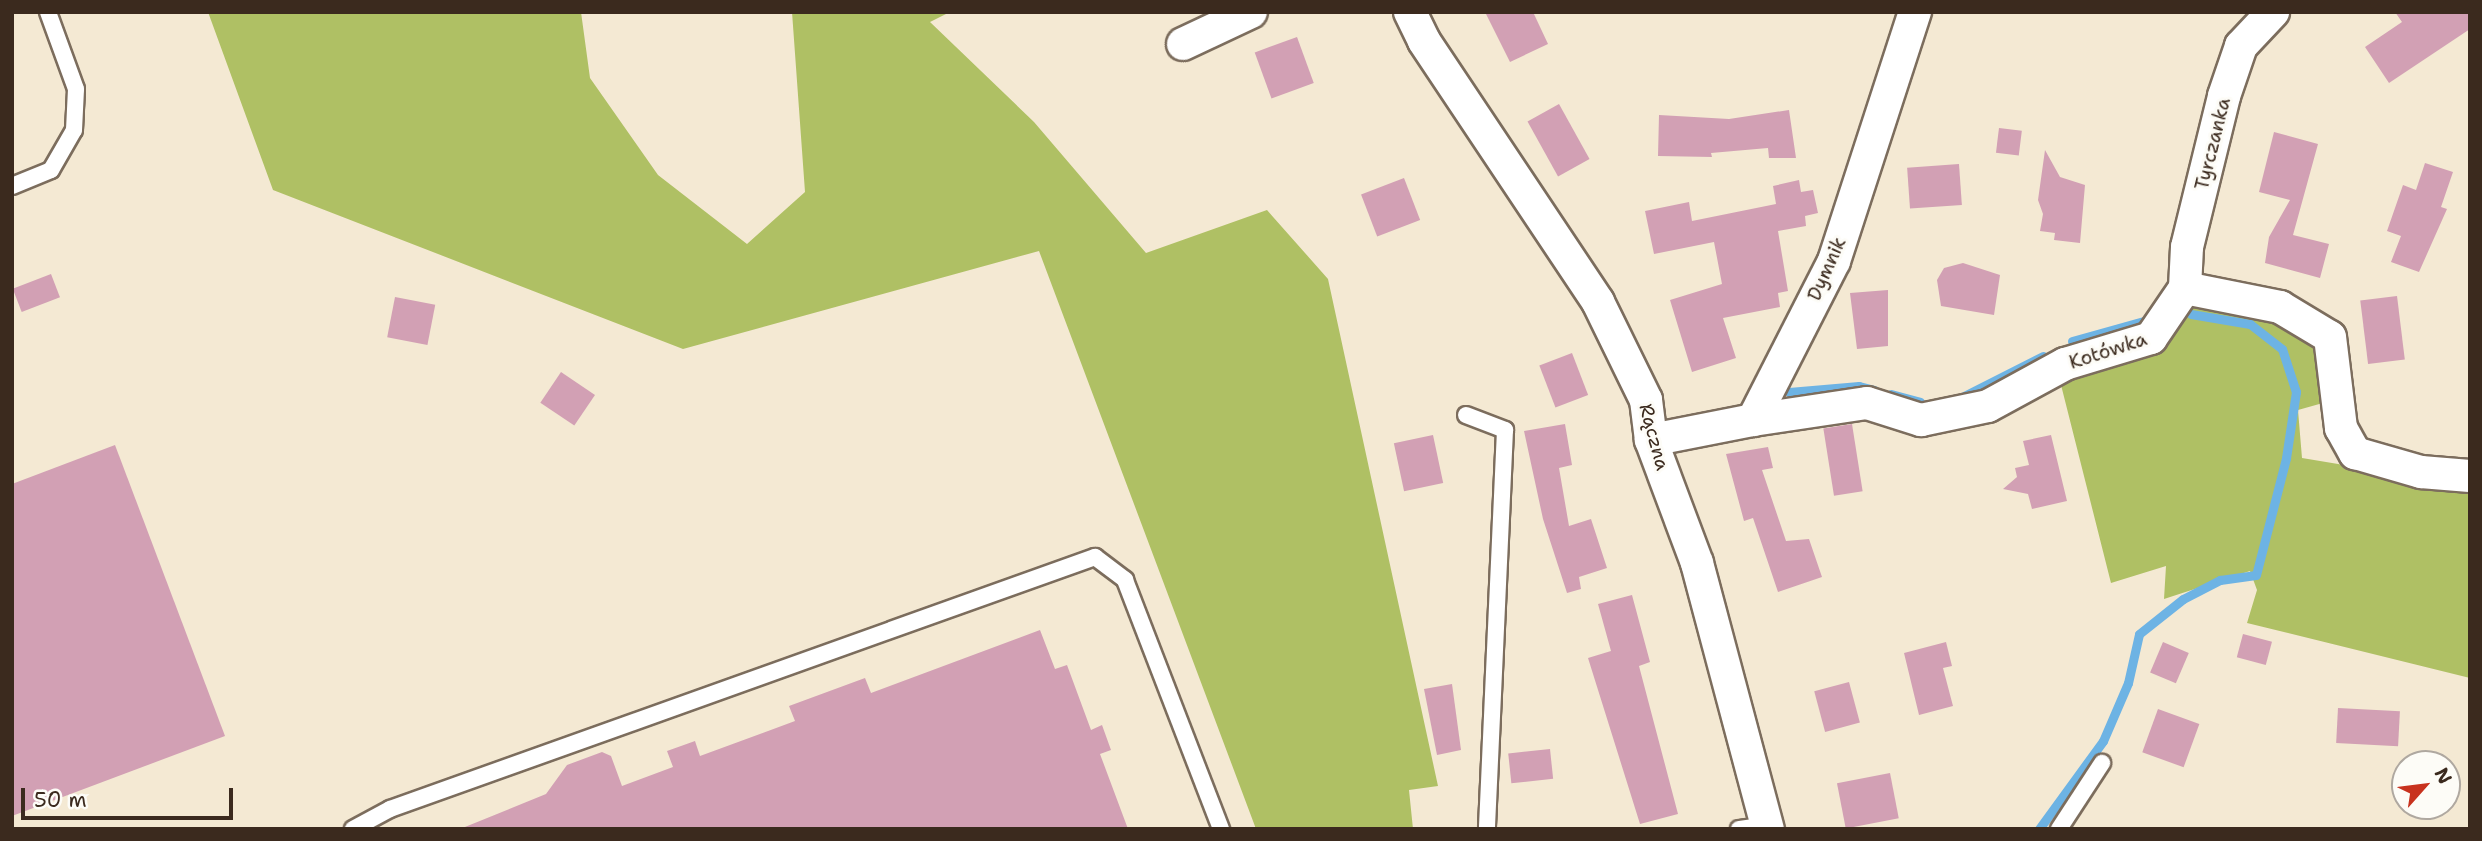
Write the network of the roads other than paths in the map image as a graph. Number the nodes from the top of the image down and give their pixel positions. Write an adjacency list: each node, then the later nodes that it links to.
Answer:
1 (48, 12): 7 (lane)
2 (1251, 12): 6 (street)
3 (1410, 12): 11 (street, Rączna)
4 (1915, 12): 10 (street, Dymnik)
5 (2273, 12): 8 (street, Tyrczanka)
6 (1183, 44)
7 (12, 186)
8 (2185, 288): 10 (street, Kotówka); 12 (street)
9 (1466, 415): 17 (lane)
10 (1753, 420): 11 (street)
11 (1651, 440): 14 (street, Rączna)
12 (2470, 477)
13 (2102, 763): 18 (lane)
14 (1758, 827)
15 (354, 829): 16 (lane)
16 (1221, 829)
17 (1487, 829)
18 (2059, 829)

